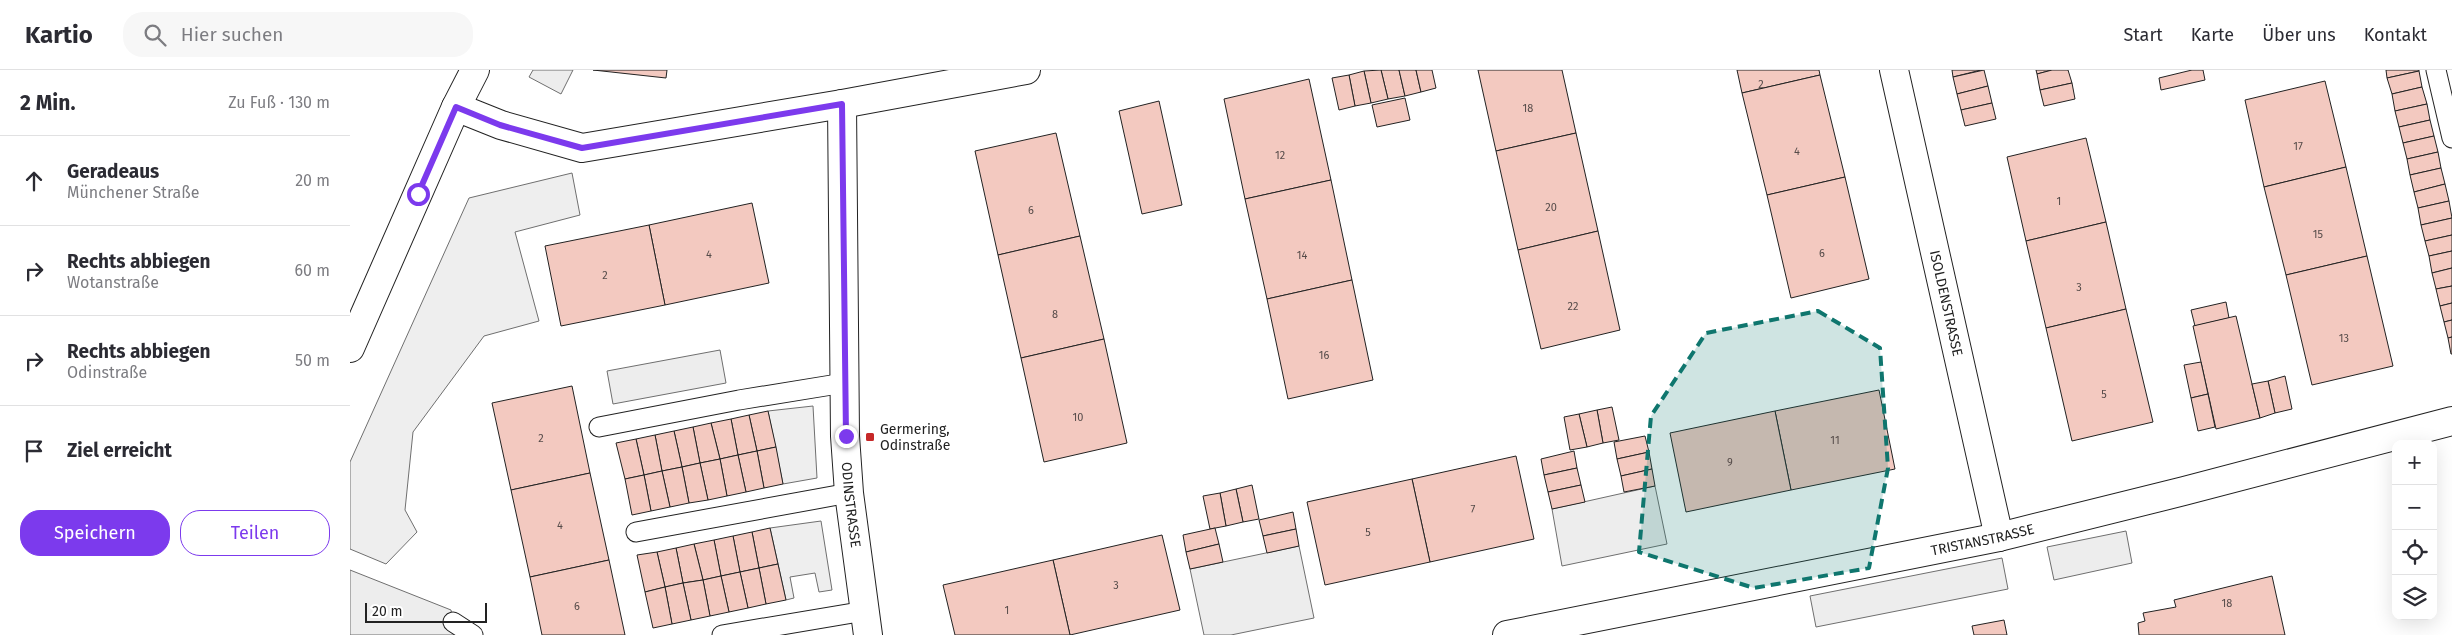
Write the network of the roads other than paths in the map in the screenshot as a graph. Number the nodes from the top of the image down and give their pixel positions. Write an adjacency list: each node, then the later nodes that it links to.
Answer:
1 (475, 70): 6 (street)
2 (1026, 70): 5 (street)
3 (1894, 70): 14 (street, ISOLDENSTRASSE)
4 (2436, 70): 7 (lane)
5 (842, 104): 6 (street); 9 (street, ODINSTRASSE)
6 (456, 107): 8 (street)
7 (2452, 138)
8 (350, 348)
9 (844, 383): 11 (lane); 12 (street, ODINSTRASSE)
10 (2452, 421): 14 (street, TRISTANSTRASSE)
11 (599, 427)
12 (849, 493): 13 (lane); 16 (street, ODINSTRASSE)
13 (636, 532)
14 (1999, 537): 19 (street, TRISTANSTRASSE)
15 (453, 622): 17 (lane)
16 (866, 623): 18 (lane)
17 (473, 635)
18 (722, 635)
19 (1507, 635)

